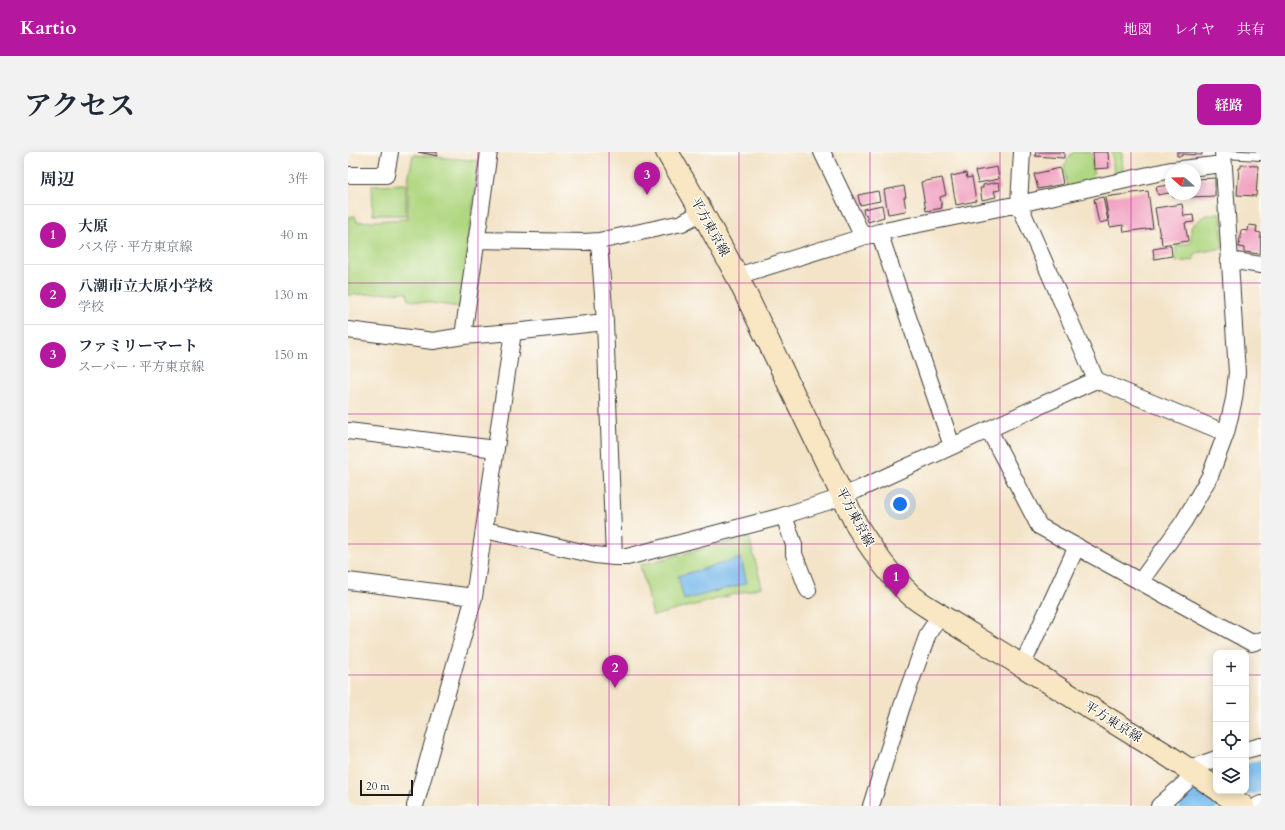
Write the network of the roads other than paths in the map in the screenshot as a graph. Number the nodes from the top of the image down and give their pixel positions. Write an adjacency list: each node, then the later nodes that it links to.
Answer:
1 (390, 152): 10 (street)
2 (489, 152): 15 (street)
3 (667, 152): 12 (main road, 平方東京線)
4 (822, 152): 14 (street)
5 (1022, 152): 11 (street)
6 (1261, 156): 7 (lane)
7 (1223, 157): 8 (street); 17 (street)
8 (1196, 164)
9 (1165, 172): 11 (street)
10 (348, 175)
11 (1019, 204): 13 (street); 24 (street)
12 (702, 212): 16 (street); 19 (main road, 平方東京線)
13 (879, 232): 14 (street); 28 (street)
14 (863, 237): 19 (street)
15 (476, 240): 16 (street); 23 (street)
16 (599, 241): 20 (street)
17 (1229, 260): 18 (street); 27 (street)
18 (1261, 265)
19 (737, 276): 30 (main road, 平方東京線)
20 (604, 322): 22 (street); 34 (street)
21 (348, 330): 23 (street)
22 (513, 332): 23 (street); 29 (street)
23 (463, 336)
24 (1096, 380): 25 (street); 27 (street)
25 (989, 430): 28 (street); 33 (street)
26 (348, 431): 29 (street)
27 (1226, 433): 36 (street)
28 (952, 446): 30 (street)
29 (496, 449): 32 (street)
30 (843, 495): 31 (street); 39 (main road, 平方東京線)
31 (784, 516): 34 (street); 37 (street)
32 (485, 530): 34 (street); 38 (street)
33 (1077, 546): 36 (street); 41 (street)
34 (614, 557)
35 (348, 582): 38 (street)
36 (1140, 582): 40 (street)
37 (808, 590)
38 (474, 597): 47 (street)
39 (940, 615): 41 (main road, 平方東京線); 48 (street)
40 (1261, 640)
41 (1022, 666): 45 (main road, 平方東京線)
42 (1261, 746): 43 (street)
43 (1249, 749)
44 (1213, 760): 45 (street)
45 (1200, 777): 49 (street)
46 (1261, 804): 50 (street)
47 (415, 806)
48 (871, 806)
49 (1159, 806)
50 (1258, 806)

